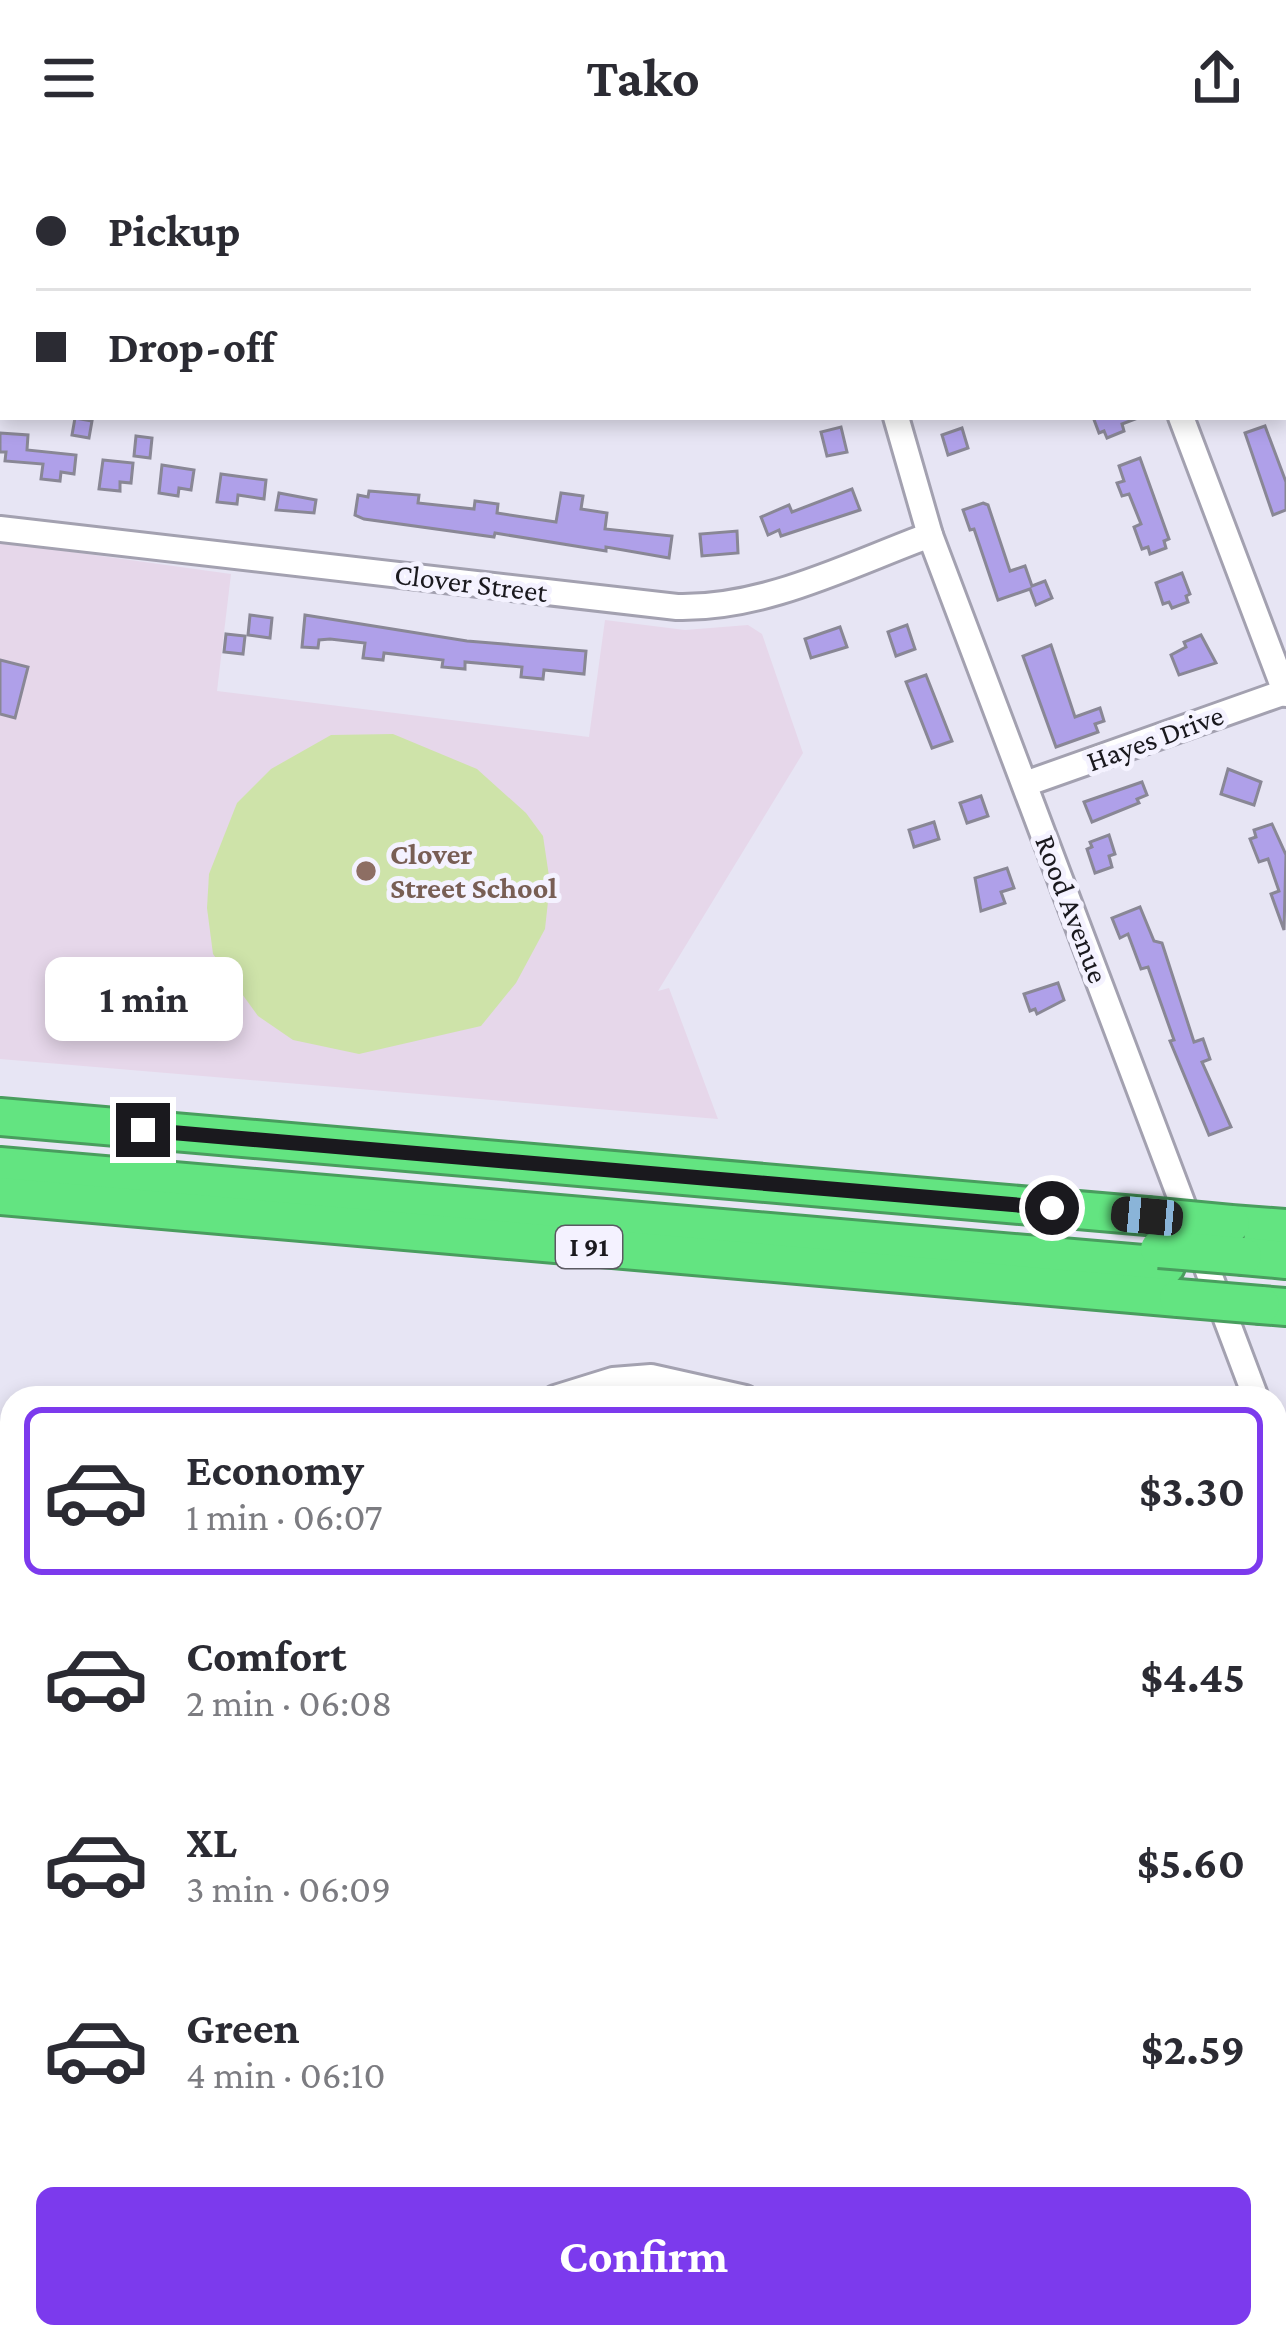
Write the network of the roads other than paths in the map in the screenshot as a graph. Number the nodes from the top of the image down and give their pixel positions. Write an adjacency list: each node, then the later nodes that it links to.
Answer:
1 (897, 420): 4 (street, Rood Avenue)
2 (1182, 420): 5 (street)
3 (0, 529): 4 (street, Clover Street)
4 (930, 535): 6 (street, Rood Avenue)
5 (1286, 693): 6 (street, Hayes Drive)
6 (1025, 784): 17 (street, Rood Avenue)
7 (0, 1118): 12 (highway, I 91)
8 (0, 1149): 12 (highway)
9 (0, 1166): 12 (highway)
10 (0, 1196): 12 (highway, I 91)
11 (1286, 1228): 14 (highway, I 91)
12 (1162, 1258): 14 (highway, I 91, bridge); 14 (highway, I 91, bridge)
13 (1286, 1260): 14 (highway)
14 (1260, 1274)
15 (594, 1386): 16 (street)
16 (694, 1386)
17 (1251, 1386)

